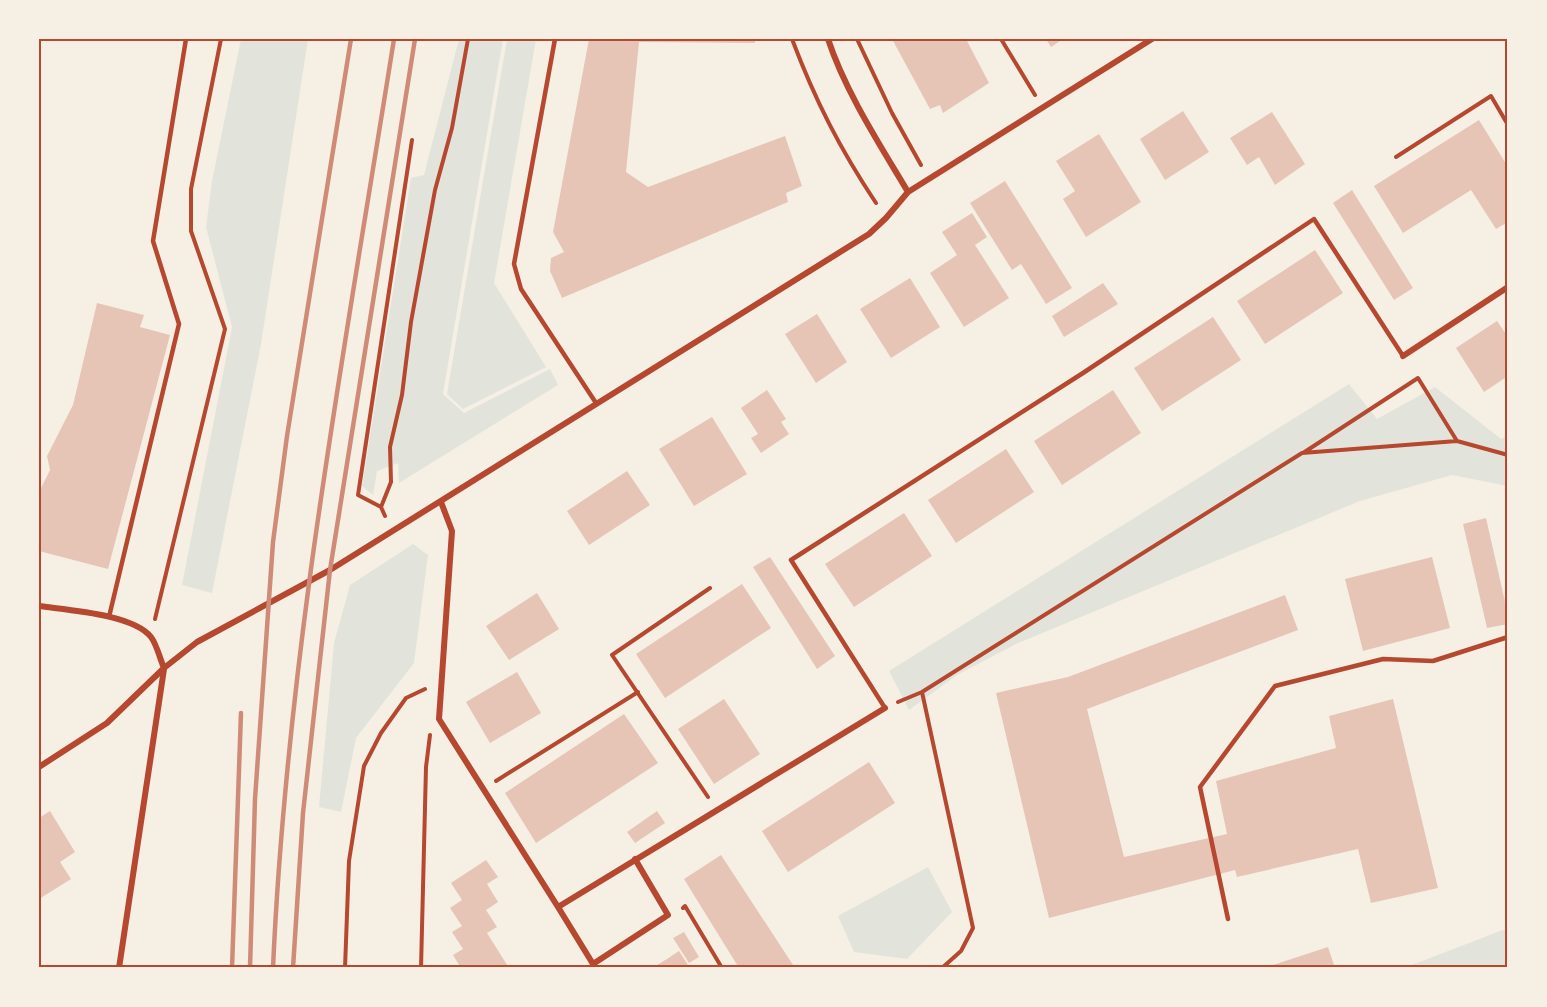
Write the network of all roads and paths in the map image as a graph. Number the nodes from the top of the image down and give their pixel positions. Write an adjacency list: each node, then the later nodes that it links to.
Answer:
1 (186, 39): 26 (lane)
2 (221, 39): 27 (path)
3 (468, 39): 12 (path)
4 (555, 39): 19 (lane)
5 (792, 39): 16 (path)
6 (828, 39): 15 (street)
7 (857, 39): 14 (path)
8 (1001, 39): 10 (path)
9 (1152, 39): 10 (street)
10 (1042, 108): 14 (street)
11 (1508, 125): 13 (path)
12 (412, 140)
13 (1396, 157)
14 (929, 179): 15 (street)
15 (908, 192): 16 (street)
16 (886, 218): 19 (street)
17 (1508, 287): 18 (street)
18 (1403, 356): 33 (lane)
19 (596, 403): 23 (street)
20 (1457, 441): 21 (path); 21 (path); 22 (path)
21 (1302, 453): 32 (path)
22 (1508, 455)
23 (441, 502): 29 (street); 30 (street)
24 (710, 588): 31 (path)
25 (39, 606): 26 (street)
26 (110, 617): 27 (street)
27 (151, 637): 29 (street)
28 (1508, 637): 41 (lane)
29 (164, 668): 35 (street); 42 (street)
30 (440, 681): 34 (street); 43 (path)
31 (638, 692): 36 (path); 37 (path)
32 (922, 692): 33 (path); 46 (path)
33 (885, 708): 37 (street)
34 (439, 719): 36 (street); 44 (path)
35 (39, 767)
36 (484, 789): 39 (street)
37 (716, 810): 38 (street)
38 (635, 859): 39 (street); 40 (street)
39 (558, 907): 40 (street)
40 (669, 915): 45 (path)
41 (1228, 919)
42 (119, 968)
43 (345, 968)
44 (421, 968)
45 (722, 968)
46 (942, 968)

